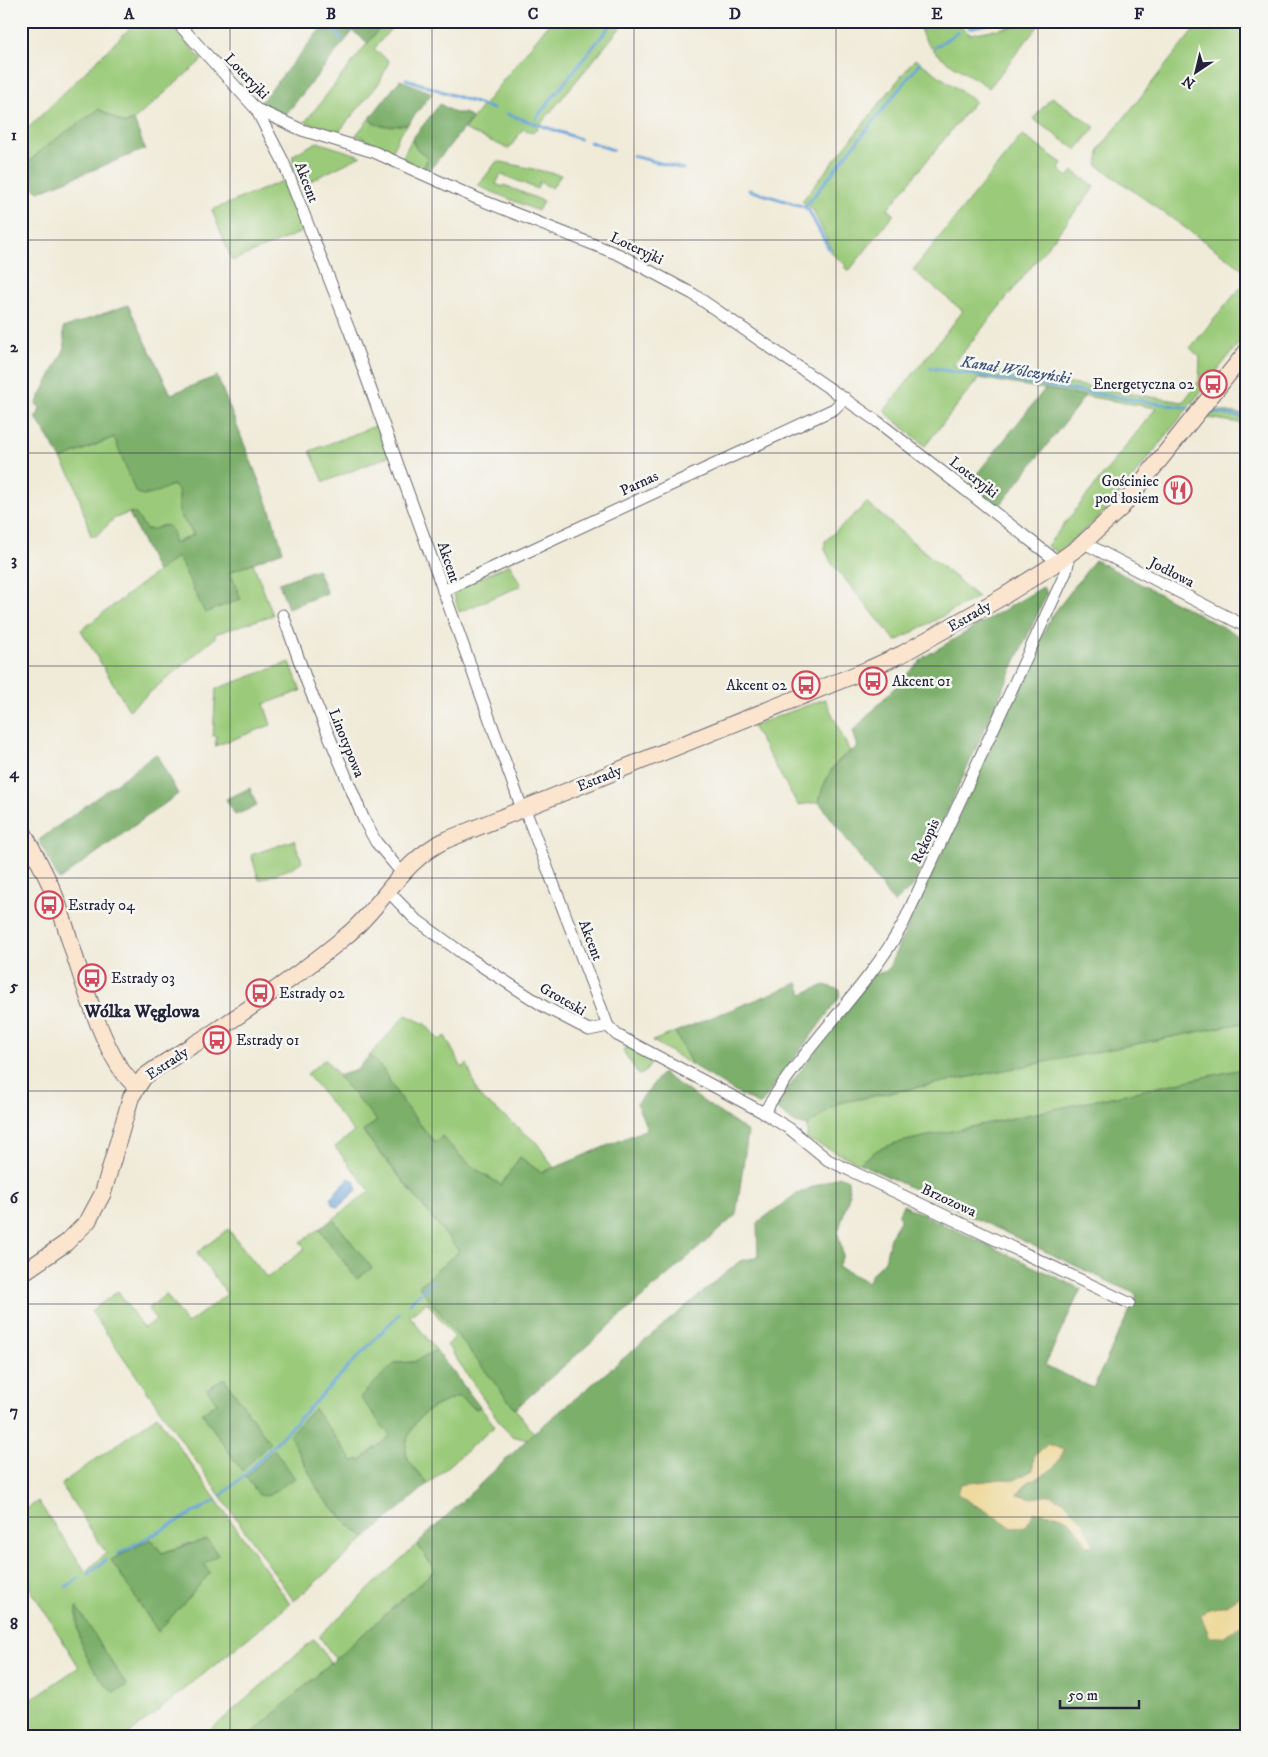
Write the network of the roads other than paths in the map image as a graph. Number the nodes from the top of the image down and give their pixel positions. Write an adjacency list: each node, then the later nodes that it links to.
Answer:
1 (176, 21): 2 (street, Loteryjki)
2 (256, 110): 4 (street, Loteryjki); 7 (street, Akcent)
3 (1247, 351): 5 (main road, Estrady)
4 (845, 398): 6 (street, Loteryjki); 7 (street, Parnas)
5 (1084, 543): 6 (main road, Estrady); 9 (street, Jodłowa)
6 (1062, 559): 10 (main road, Estrady); 16 (street, Rękopis)
7 (443, 591): 10 (street, Akcent)
8 (283, 615): 12 (street, Linotypowa)
9 (1247, 627)
10 (524, 808): 12 (main road, Estrady); 14 (street, Akcent)
11 (21, 828): 15 (main road)
12 (402, 873): 13 (main road, Estrady)
13 (388, 891): 14 (street, Groteski); 15 (main road, Estrady)
14 (608, 1026): 16 (street)
15 (136, 1086): 17 (main road, Estrady)
16 (764, 1113): 18 (street, Brzozowa)
17 (21, 1274)
18 (1129, 1303)

